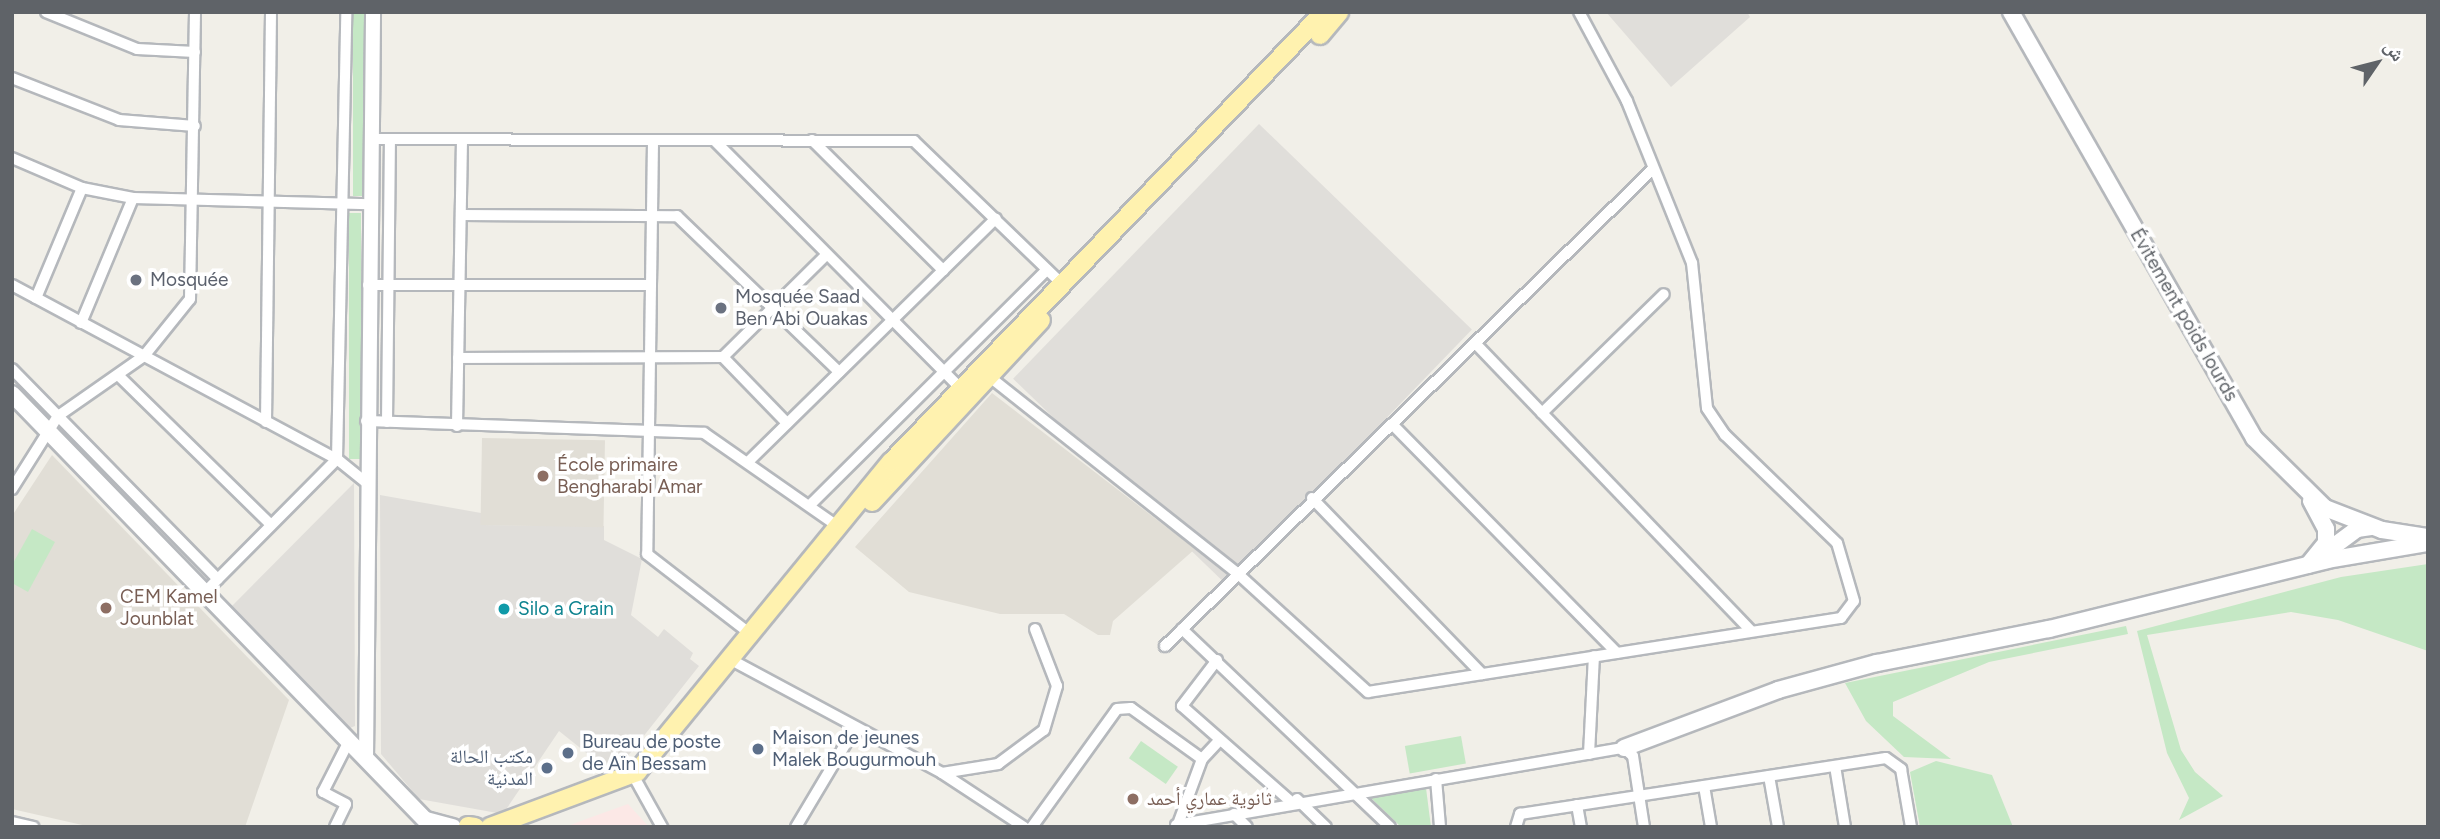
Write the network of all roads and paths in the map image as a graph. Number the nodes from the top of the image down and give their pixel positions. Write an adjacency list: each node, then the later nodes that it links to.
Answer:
1 (46, 12): 10 (street)
2 (195, 12): 10 (street)
3 (271, 12): 24 (street)
4 (346, 12): 25 (street)
5 (373, 12): 13 (street)
6 (1324, 12): 33 (main road)
7 (1339, 12): 50 (main road)
8 (1579, 12): 20 (street)
9 (2011, 12): 70 (main road, Évitement poids lourds)
10 (195, 52): 12 (street)
11 (12, 78): 12 (street)
12 (195, 126): 23 (street)
13 (371, 139): 14 (street); 26 (street)
14 (390, 140): 17 (street); 36 (street)
15 (715, 141): 16 (street); 18 (street); 30 (street)
16 (812, 141): 29 (street); 31 (street)
17 (462, 142): 18 (street); 27 (street)
18 (653, 142): 28 (street)
19 (12, 158): 21 (street)
20 (1653, 169): 44 (street); 85 (street)
21 (82, 188): 22 (street); 40 (street)
22 (133, 198): 23 (street); 43 (street)
23 (195, 201): 24 (street); 45 (street)
24 (269, 202): 25 (street); 59 (street)
25 (343, 204): 26 (street); 66 (street)
26 (370, 204): 35 (street)
27 (461, 215): 28 (street); 37 (street)
28 (652, 215): 38 (street); 41 (street)
29 (996, 218): 31 (street); 32 (street)
30 (825, 256): 41 (street); 42 (street)
31 (943, 270): 42 (street)
32 (1047, 270): 33 (street); 52 (street)
33 (1061, 284): 50 (main road)
34 (12, 285): 40 (street)
35 (368, 285): 36 (street); 58 (street)
36 (388, 285): 37 (street); 60 (street)
37 (460, 285): 38 (street); 46 (street)
38 (650, 285): 48 (street)
39 (1664, 294): 56 (street)
40 (36, 299): 43 (street)
41 (773, 306): 47 (street); 51 (street)
42 (891, 321): 51 (street); 52 (street)
43 (81, 323): 45 (street)
44 (1475, 343): 56 (street); 62 (street)
45 (144, 356): 53 (street); 59 (street)
46 (458, 358): 48 (street); 63 (street)
47 (723, 358): 48 (street); 61 (street)
48 (649, 359): 64 (street)
49 (12, 369): 57 (street)
50 (983, 371): 54 (main road); 80 (street); 91 (main road)
51 (839, 372): 61 (street)
52 (943, 373): 54 (street); 72 (street)
53 (118, 375): 57 (street); 73 (street)
54 (960, 388): 74 (main road)
55 (12, 394): 65 (main road)
56 (1542, 413): 85 (street)
57 (58, 416): 65 (street); 81 (street)
58 (366, 421): 60 (street); 68 (street)
59 (266, 422): 66 (street)
60 (387, 422): 63 (street)
61 (787, 423): 67 (street)
62 (1392, 424): 71 (street); 88 (street)
63 (457, 426): 64 (street)
64 (648, 430): 67 (street); 86 (street)
65 (49, 431): 69 (street); 82 (main road)
66 (337, 459): 68 (street); 73 (street)
67 (749, 461): 72 (street)
68 (365, 482): 98 (street)
69 (12, 489)
70 (2307, 496): 75 (main road, Évitement poids lourds); 79 (main road)
71 (1312, 498): 80 (street); 92 (street)
72 (810, 505): 74 (street)
73 (271, 525): 81 (street)
74 (836, 525): 86 (main road)
75 (2363, 525): 76 (main road, Évitement poids lourds); 78 (main road); 79 (main road)
76 (2428, 537)
77 (2428, 543): 78 (main road)
78 (2341, 557): 79 (main road)
79 (2308, 565): 96 (main road)
80 (1237, 573): 84 (street); 92 (street)
81 (218, 579): 82 (street)
82 (204, 593): 95 (main road)
83 (1035, 629): 101 (street)
84 (1182, 629): 87 (street); 90 (street)
85 (1750, 630): 88 (street)
86 (748, 632): 104 (main road)
87 (1164, 646)
88 (1617, 653): 89 (street)
89 (1594, 656): 92 (street); 97 (street)
90 (1217, 660): 94 (street); 106 (street)
91 (737, 663): 93 (street); 104 (main road)
92 (1482, 674)
93 (855, 728): 101 (street); 123 (street)
94 (1220, 740): 99 (street); 108 (street)
95 (349, 741): 98 (main road); 116 (street)
96 (1623, 748): 97 (street); 107 (street)
97 (1589, 754): 103 (street)
98 (366, 759): 112 (main road)
99 (1202, 760): 114 (street); 125 (street)
100 (1835, 766): 102 (street); 135 (street); 136 (street)
101 (942, 774): 124 (street)
102 (1769, 776): 105 (street); 134 (street)
103 (1436, 779): 106 (street); 129 (street)
104 (636, 780): 120 (main road); 121 (main road); 122 (street)
105 (1704, 786): 107 (street); 133 (street)
106 (1352, 792): 108 (street); 128 (street)
107 (1639, 795): 109 (street); 132 (street)
108 (1294, 800): 110 (street); 127 (street)
109 (1577, 805): 130 (street); 131 (street)
110 (1234, 814): 114 (street); 126 (street)
111 (12, 822): 115 (street)
112 (429, 823): 117 (main road)
113 (469, 826): 118 (main road); 119 (main road)
114 (1177, 826)
115 (33, 827)
116 (335, 827)
117 (453, 827)
118 (458, 827)
119 (475, 827)
120 (490, 827)
121 (526, 827)
122 (662, 827)
123 (796, 827)
124 (1024, 827)
125 (1032, 827)
126 (1247, 827)
127 (1326, 827)
128 (1391, 827)
129 (1440, 827)
130 (1516, 827)
131 (1581, 827)
132 (1644, 827)
133 (1711, 827)
134 (1778, 827)
135 (1845, 827)
136 (1911, 827)

